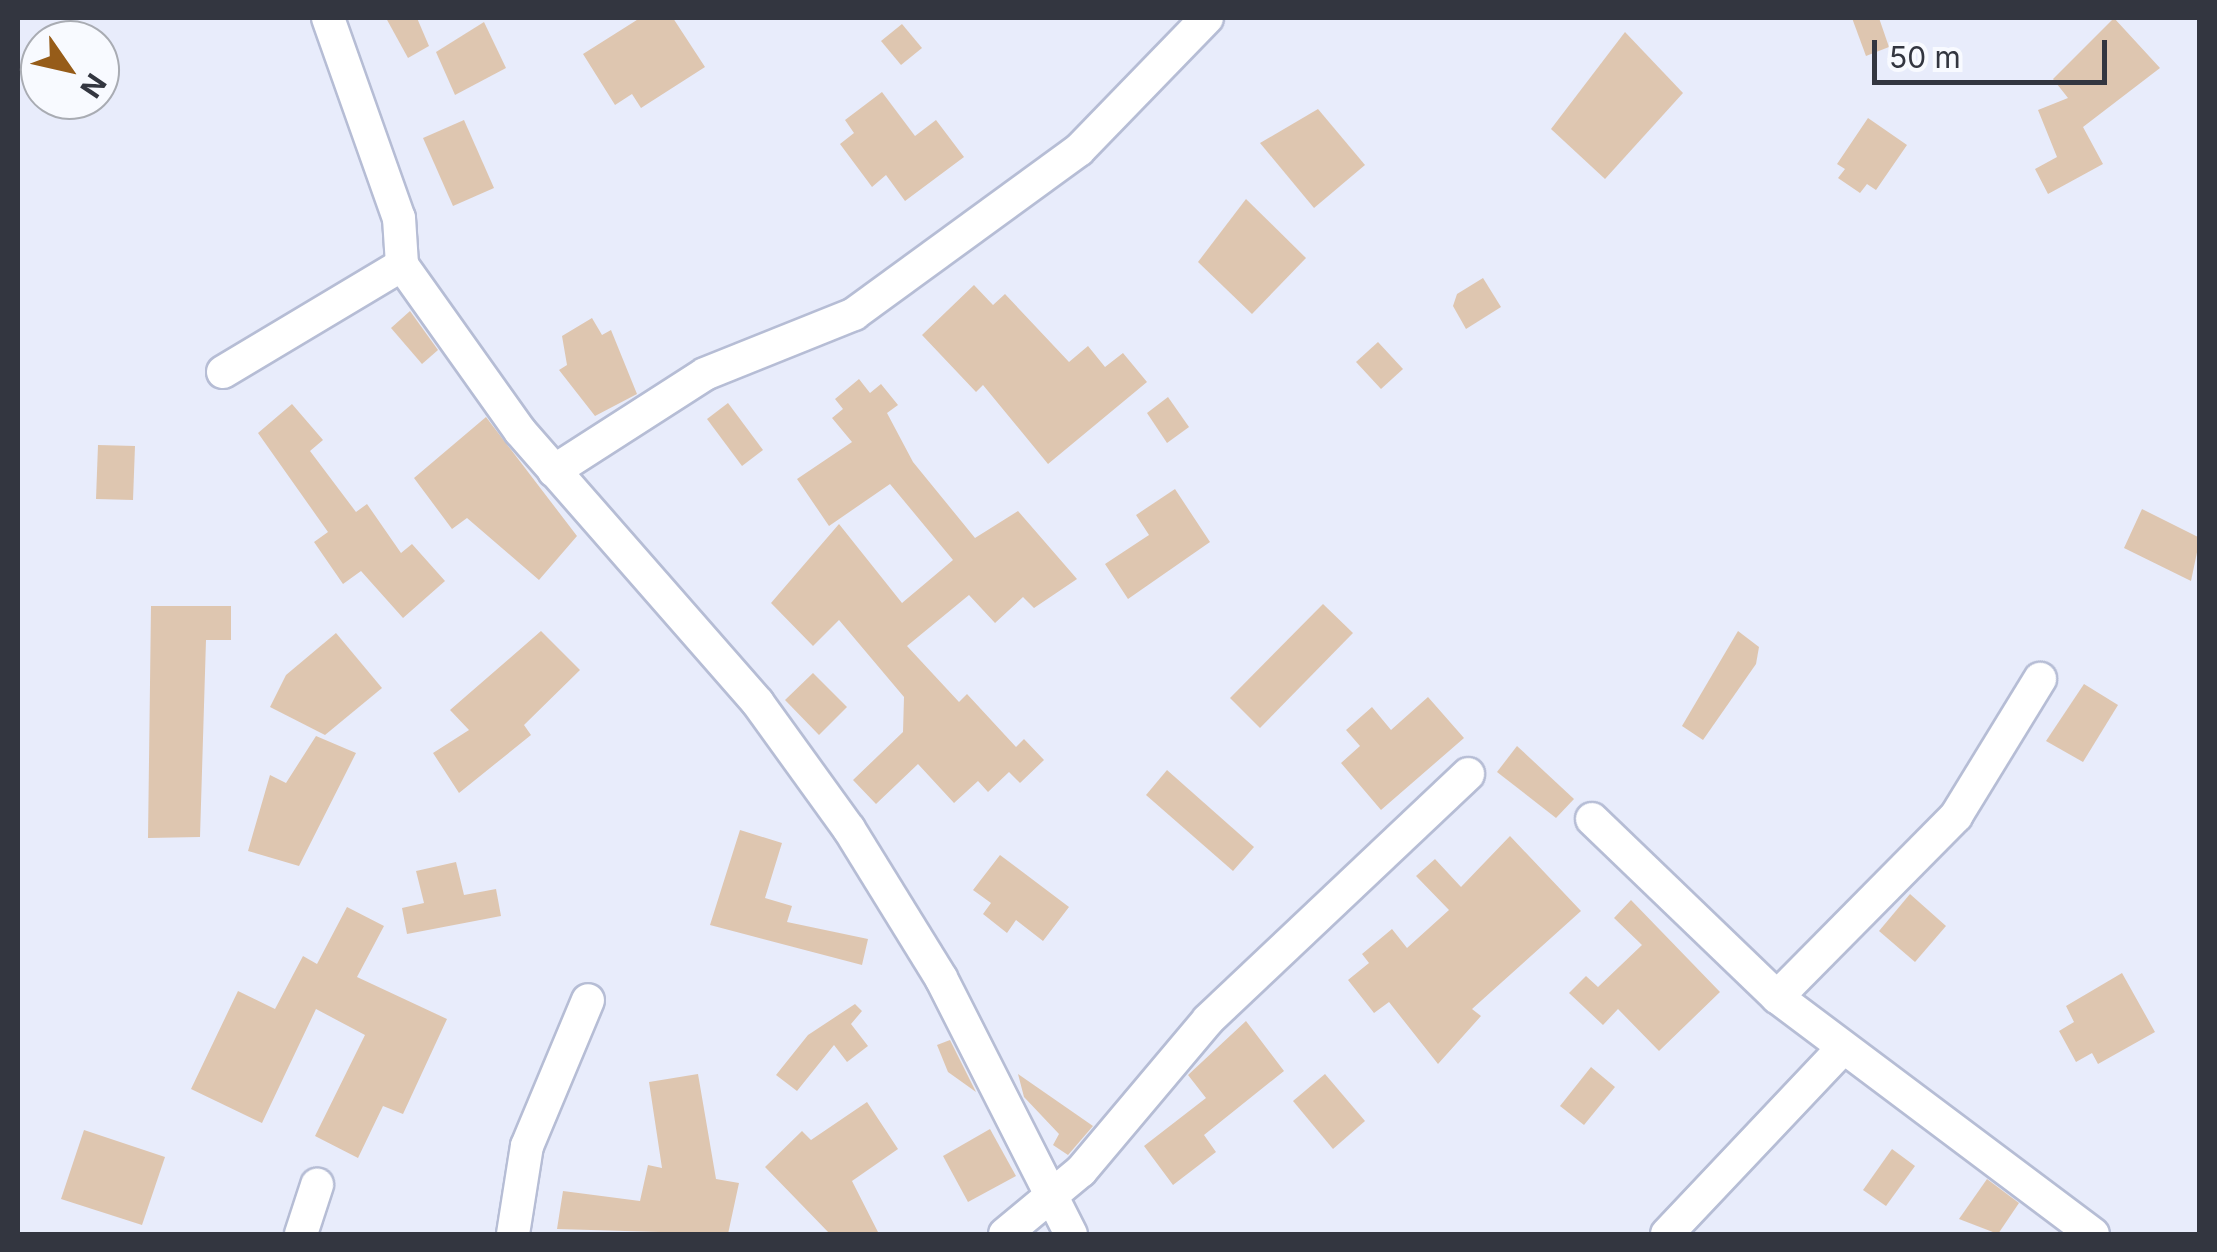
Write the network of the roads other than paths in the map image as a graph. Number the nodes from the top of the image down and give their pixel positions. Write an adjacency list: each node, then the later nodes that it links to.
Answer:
1 (328, 18): 3 (street)
2 (1207, 18): 5 (street)
3 (402, 265): 4 (street); 5 (street)
4 (223, 372)
5 (554, 471): 13 (street)
6 (2040, 680): 9 (street)
7 (1468, 774): 13 (street)
8 (1592, 818): 9 (street)
9 (1777, 996): 11 (street)
10 (588, 1000): 16 (street)
11 (1844, 1048): 14 (street); 19 (street)
12 (317, 1185): 15 (street)
13 (1053, 1197): 17 (street); 18 (street)
14 (2074, 1228)
15 (302, 1234)
16 (514, 1234)
17 (1005, 1234)
18 (1071, 1234)
19 (1667, 1234)

